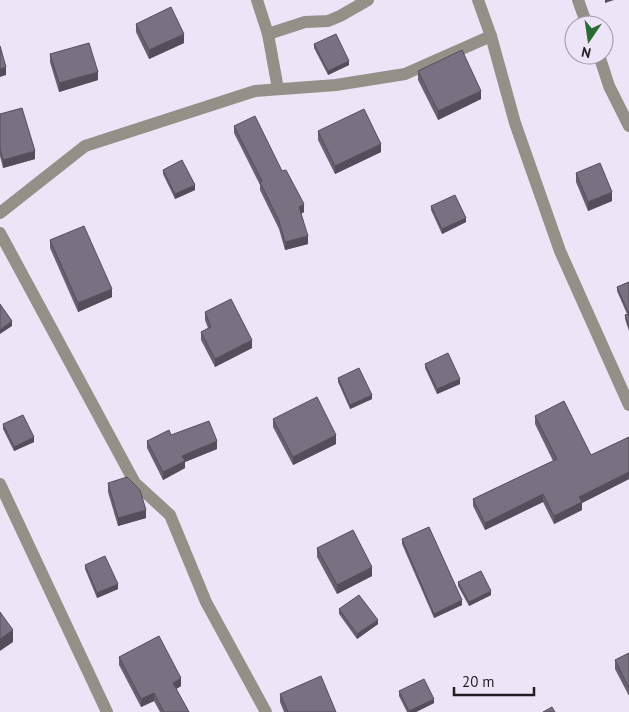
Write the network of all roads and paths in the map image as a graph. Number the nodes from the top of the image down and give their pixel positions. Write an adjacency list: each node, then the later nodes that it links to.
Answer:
1 (257, 0): 6 (street)
2 (368, 0): 6 (street)
3 (478, 0): 7 (street)
4 (578, 0): 5 (street)
5 (584, 15)
6 (268, 34): 9 (street)
7 (491, 36): 9 (street); 13 (street)
8 (602, 65): 10 (street)
9 (278, 89): 11 (street)
10 (629, 126)
11 (0, 213)
12 (0, 233): 16 (street)
13 (629, 405)
14 (0, 484): 15 (street)
15 (107, 712)
16 (266, 712)

